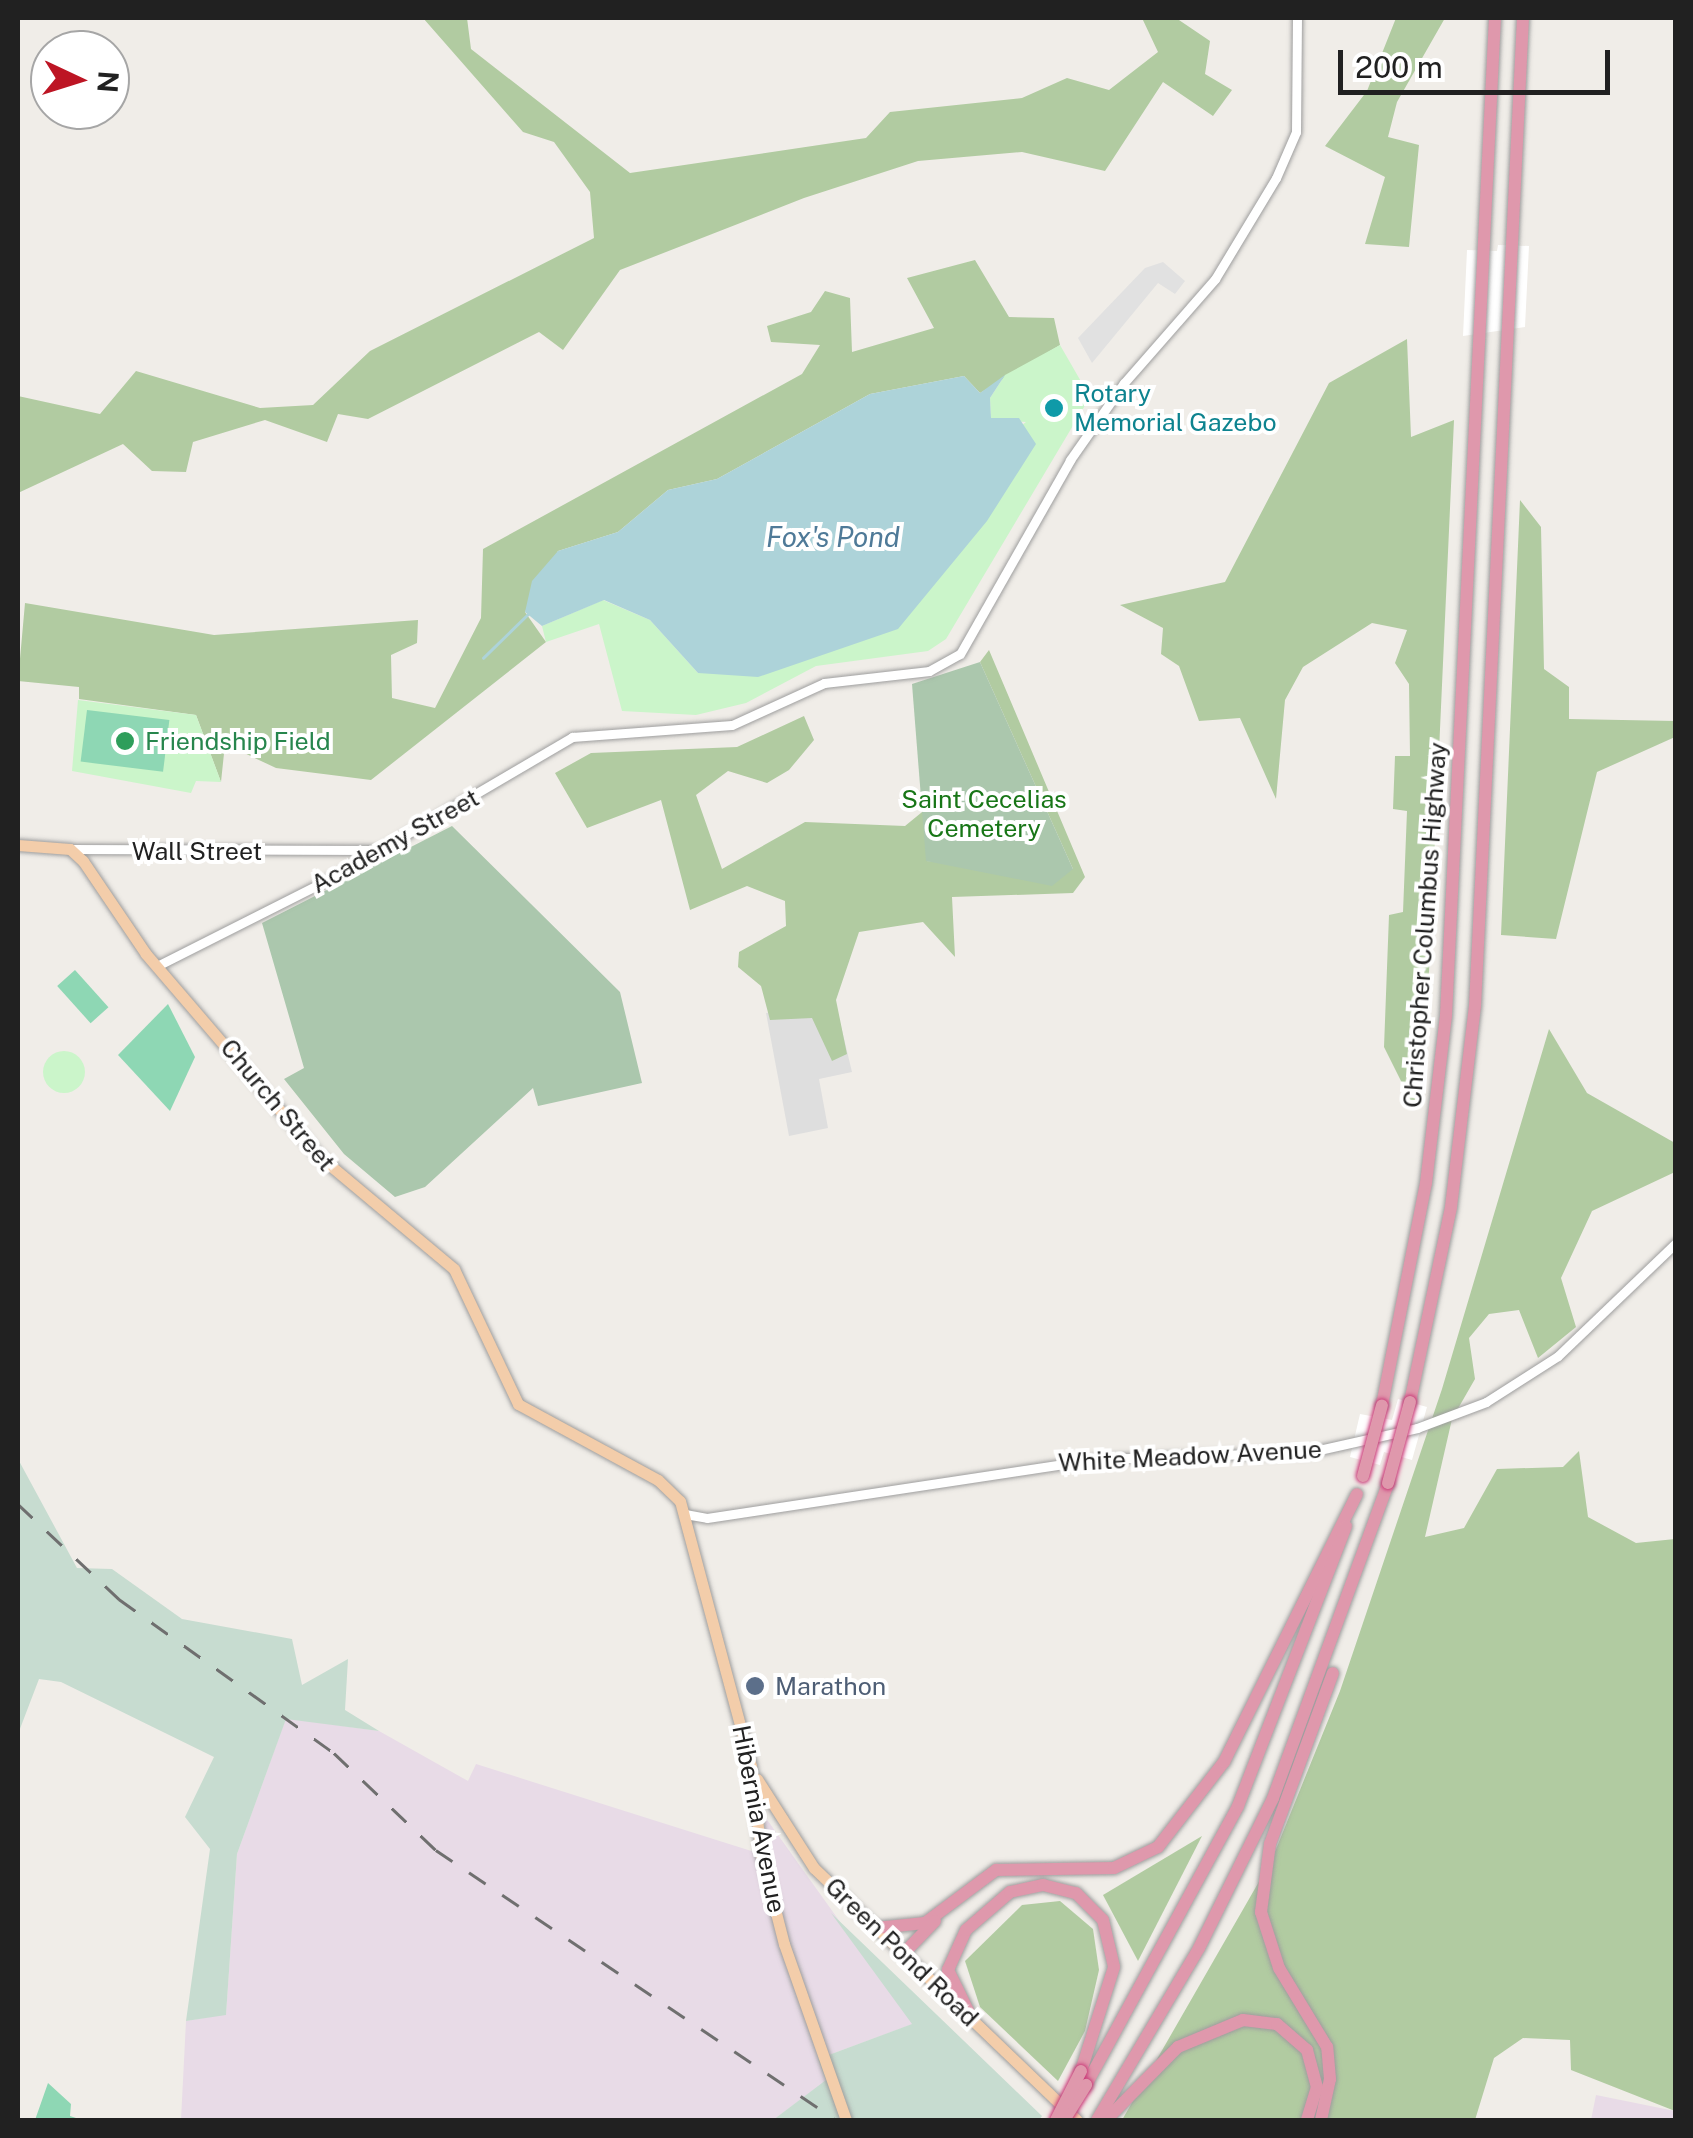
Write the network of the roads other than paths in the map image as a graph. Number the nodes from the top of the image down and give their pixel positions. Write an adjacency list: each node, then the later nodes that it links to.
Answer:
1 (1297, 18): 7 (street, Academy Street)
2 (1494, 18): 13 (highway, Christopher Columbus Highway, bridge)
3 (1523, 18): 15 (highway, Christopher Columbus Highway, bridge)
4 (18, 845): 5 (main road, Wall Street)
5 (70, 849): 8 (street, Wall Street); 9 (main road, Church Street)
6 (330, 850): 7 (street, Wall Street); 8 (street, Wall Street); 10 (street)
7 (376, 850): 10 (street, Academy Street)
8 (99, 851): 9 (street)
9 (93, 871): 11 (main road, Church Street)
10 (341, 872): 11 (street, Academy Street)
11 (158, 966): 14 (main road, Church Street)
12 (1676, 1243): 14 (street, White Meadow Avenue)
13 (1357, 1494): 17 (highway); 23 (highway, Christopher Columbus Highway, bridge)
14 (685, 1514): 16 (main road, Hibernia Avenue)
15 (1346, 1616): 21 (highway, Christopher Columbus Highway); 28 (highway)
16 (751, 1766): 18 (main road, Green Pond Road); 22 (main road, Hibernia Avenue)
17 (942, 1911): 18 (highway); 19 (highway)
18 (876, 1928): 19 (main road, Green Pond Road)
19 (903, 1954): 20 (main road, Green Pond Road)
20 (972, 2019): 23 (highway, bridge); 24 (main road, Green Pond Road)
21 (1121, 2095): 25 (highway, Christopher Columbus Highway); 26 (highway); 27 (highway)
22 (846, 2120)
23 (1059, 2120)
24 (1077, 2120)
25 (1097, 2120)
26 (1106, 2120)
27 (1307, 2120)
28 (1321, 2120)

